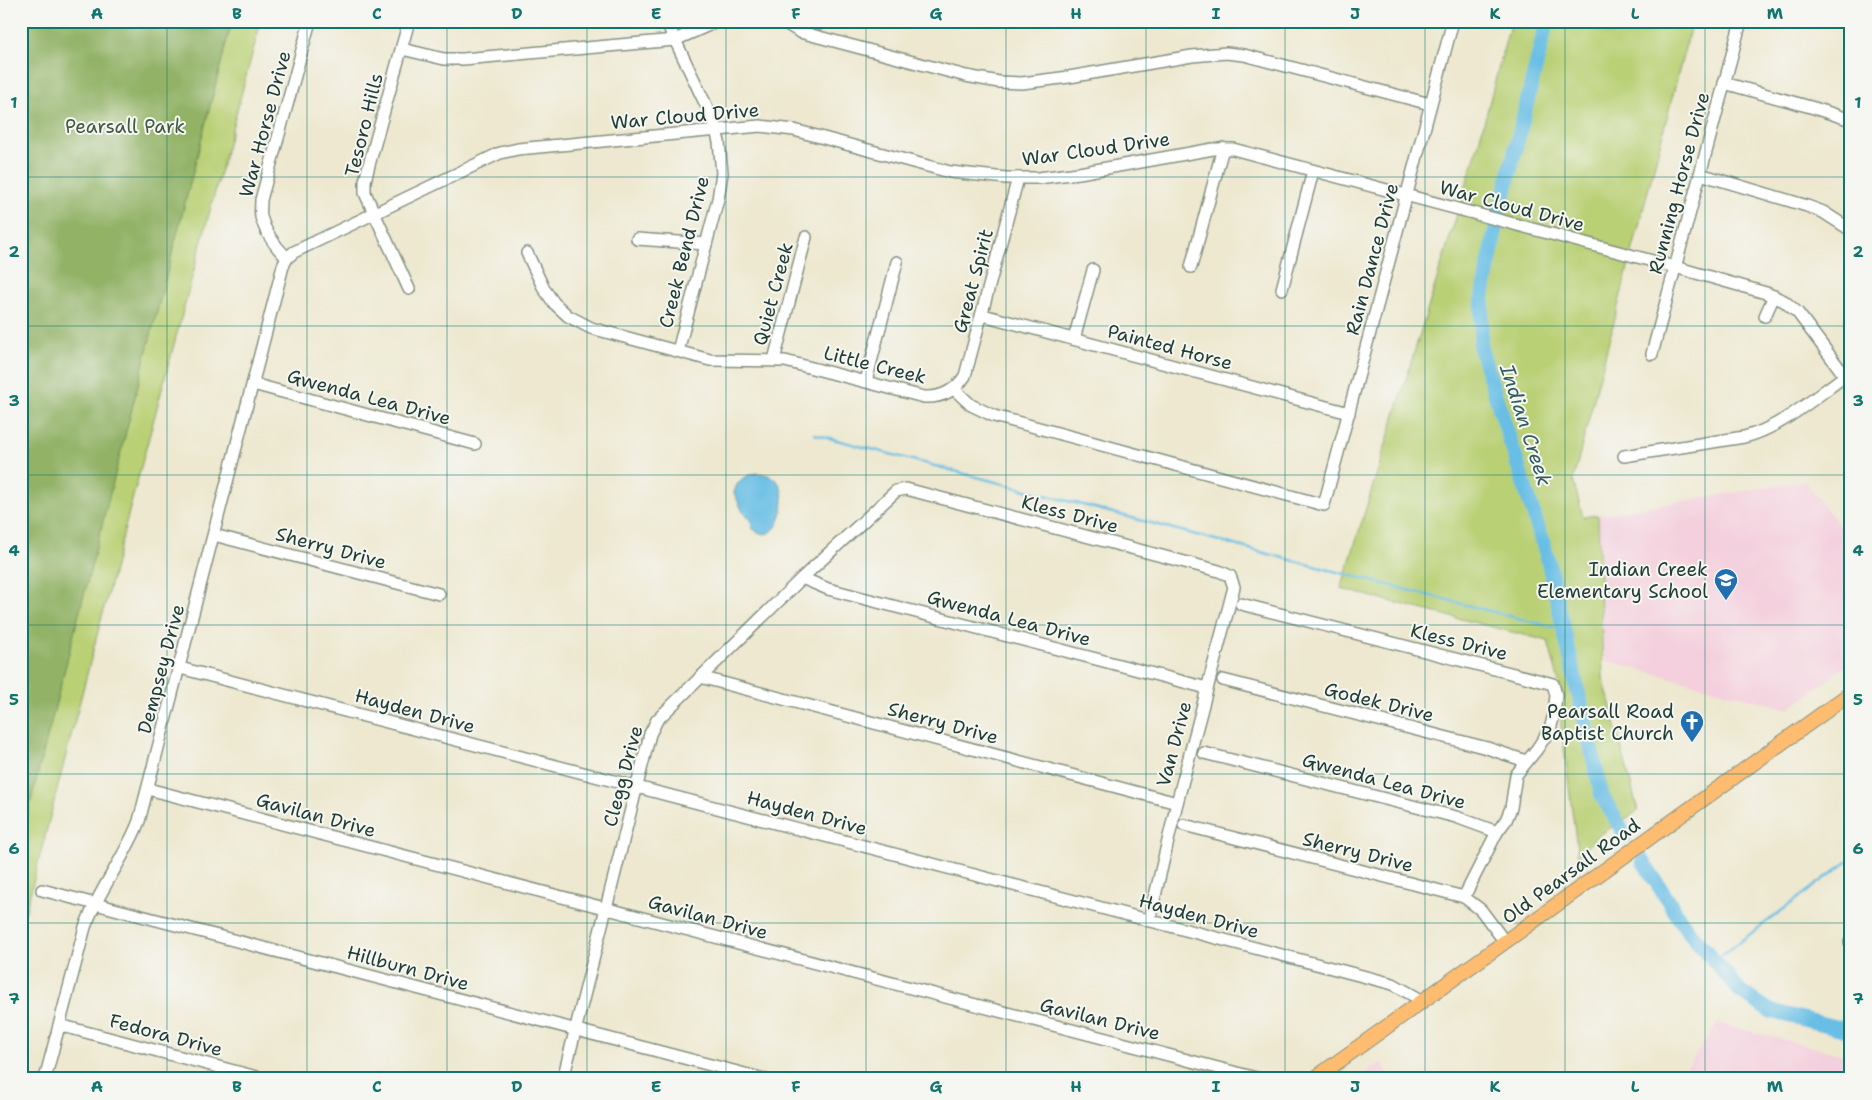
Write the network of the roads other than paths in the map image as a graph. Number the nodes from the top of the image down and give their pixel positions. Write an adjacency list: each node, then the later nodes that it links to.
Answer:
1 (310, 21): 25 (street, War Horse Drive)
2 (409, 21): 9 (street, Tesoro Hills)
3 (666, 21): 8 (street, Creek Bend Drive)
4 (718, 21): 8 (street)
5 (782, 21): 11 (street)
6 (1453, 21): 11 (street, Rain Dance Drive)
7 (1740, 21): 10 (street, Running Horse Drive)
8 (675, 40): 9 (street); 13 (street, Creek Bend Drive)
9 (402, 49): 19 (street, Tesoro Hills)
10 (1724, 83): 12 (street); 16 (street, Running Horse Drive)
11 (1430, 104): 18 (street, Rain Dance Drive)
12 (1851, 120)
13 (716, 130): 17 (street, War Cloud Drive); 19 (street, War Cloud Drive); 23 (street, Creek Bend Drive)
14 (1223, 148): 15 (street, War Cloud Drive); 17 (street, War Cloud Drive); 28 (street)
15 (1313, 171): 18 (street, War Cloud Drive); 31 (street)
16 (1700, 174): 20 (street); 27 (street, Running Horse Drive)
17 (1018, 178): 33 (street, Great Spirit)
18 (1406, 196): 27 (street, War Cloud Drive); 43 (street, Rain Dance Drive)
19 (374, 214): 25 (street, War Cloud Drive); 30 (street, Tesoro Hills)
20 (1851, 230)
21 (806, 237): 38 (street, Quiet Creek)
22 (637, 239): 23 (street)
23 (706, 244): 36 (street, Creek Bend Drive)
24 (527, 253): 36 (street, Little Creek)
25 (287, 258): 41 (street, Dempsey Drive)
26 (897, 262): 40 (street)
27 (1675, 266): 32 (street, War Cloud Drive); 37 (street, Running Horse Drive)
28 (1191, 267)
29 (1093, 270): 35 (street)
30 (408, 289)
31 (1282, 289)
32 (1774, 296): 34 (street); 39 (street, War Cloud Drive)
33 (982, 314): 35 (street, Painted Horse); 42 (street, Great Spirit)
34 (1765, 316)
35 (1074, 340): 43 (street, Painted Horse)
36 (678, 352): 38 (street, Little Creek)
37 (1652, 354)
38 (774, 360): 40 (street, Little Creek)
39 (1848, 380): 45 (street)
40 (866, 381): 42 (street, Little Creek)
41 (253, 384): 44 (street, Gwenda Lea Drive); 47 (street, Dempsey Drive)
42 (954, 389): 43 (street, Rain Dance Drive)
43 (1349, 413)
44 (475, 444)
45 (1624, 456)
46 (900, 490): 48 (street, Kless Drive); 49 (street, Clegg Drive)
47 (214, 535): 50 (street, Sherry Drive); 52 (street, Dempsey Drive)
48 (1230, 576): 55 (street, Van Drive)
49 (802, 578): 53 (street, Clegg Drive); 55 (street, Gwenda Lea Drive)
50 (439, 594)
51 (1241, 604): 58 (street, Kless Drive)
52 (180, 668): 59 (street, Hayden Drive); 60 (street, Dempsey Drive)
53 (700, 677): 59 (street, Clegg Drive); 61 (street, Sherry Drive)
54 (1224, 680): 58 (street, Godek Drive)
55 (1207, 688): 61 (street, Van Drive)
56 (1851, 693): 69 (main road, Old Pearsall Road)
57 (1204, 753): 63 (street, Gwenda Lea Drive)
58 (1526, 761): 63 (street)
59 (638, 787): 67 (street, Clegg Drive); 68 (street, Hayden Drive)
60 (148, 789): 66 (street, Dempsey Drive); 67 (street, Gavilan Drive)
61 (1177, 803): 68 (street, Van Drive)
62 (1184, 825): 65 (street, Sherry Drive)
63 (1496, 832): 65 (street)
64 (42, 890): 66 (street, Hillburn Drive)
65 (1464, 897): 69 (street, Sherry Drive)
66 (94, 904): 71 (street, Dempsey Drive); 72 (street, Hillburn Drive)
67 (607, 908): 72 (street, Clegg Drive); 77 (street, Gavilan Drive)
68 (1149, 921): 70 (street, Hayden Drive)
69 (1505, 942): 70 (main road, Old Pearsall Road)
70 (1423, 1001): 78 (main road, Old Pearsall Road)
71 (59, 1025): 73 (street, Dempsey Drive); 74 (street, Fedora Drive)
72 (575, 1030): 75 (street, Clegg Drive); 76 (street, Hillburn Drive)
73 (45, 1079)
74 (264, 1079)
75 (563, 1079)
76 (764, 1079)
77 (1260, 1079)
78 (1314, 1079)

